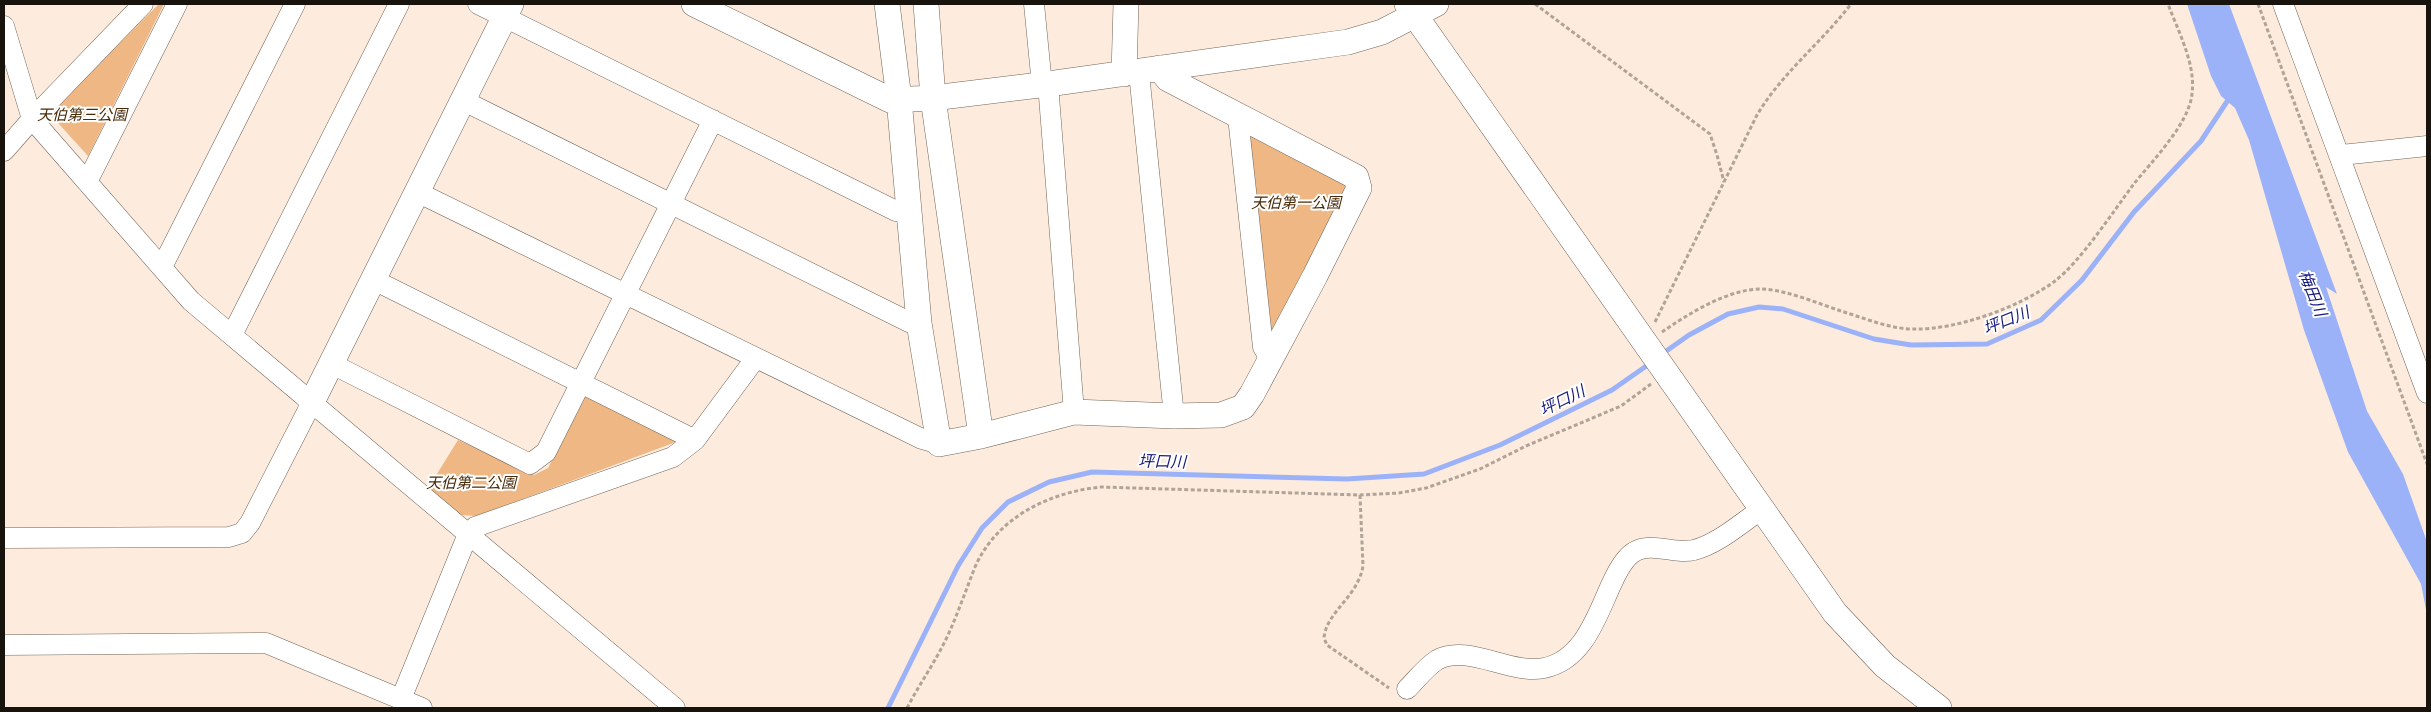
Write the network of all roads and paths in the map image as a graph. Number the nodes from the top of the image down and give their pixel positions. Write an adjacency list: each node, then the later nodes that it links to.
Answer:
1 (143, 4): 25 (street)
2 (177, 4): 30 (street)
3 (295, 4): 35 (street)
4 (399, 4): 39 (street)
5 (478, 4): 17 (street)
6 (694, 4): 22 (street)
7 (888, 4): 22 (street)
8 (926, 4): 21 (street)
9 (1034, 4): 20 (street)
10 (1126, 4): 19 (street)
11 (1535, 4): 31 (path)
12 (1851, 4): 31 (path)
13 (2168, 4): 40 (path)
14 (2258, 4): 53 (path)
15 (2283, 4): 29 (street)
16 (1420, 8): 19 (street); 40 (street)
17 (508, 10): 23 (street); 26 (street)
18 (4, 26): 25 (street)
19 (1141, 72): 20 (street); 24 (street); 49 (street)
20 (1045, 85): 21 (street); 48 (street)
21 (934, 98): 22 (street); 50 (street)
22 (899, 99): 34 (street)
23 (462, 100): 32 (street); 33 (street)
24 (1238, 117): 42 (street); 42 (street)
25 (32, 119): 28 (street); 30 (street)
26 (713, 120): 33 (street); 34 (street)
27 (2427, 146): 29 (street)
28 (4, 151)
29 (2340, 155): 46 (street)
30 (87, 182): 35 (street)
31 (1724, 182): 40 (path)
32 (417, 192): 36 (street); 37 (street)
33 (671, 206): 37 (street); 38 (street)
34 (909, 212): 38 (street)
35 (162, 267): 39 (street)
36 (374, 280): 43 (street); 45 (street)
37 (626, 295): 41 (street); 45 (street)
38 (919, 323): 52 (street)
39 (232, 335): 47 (street)
40 (1645, 343): 44 (street)
41 (755, 359): 51 (street); 52 (street)
42 (1271, 361): 49 (street)
43 (332, 364): 45 (street); 47 (street)
44 (1665, 372): 54 (path); 55 (street)
45 (582, 382): 51 (street)
46 (2427, 393)
47 (311, 404): 56 (street); 57 (street)
48 (1074, 412): 49 (street); 50 (street)
49 (1174, 416)
50 (981, 436): 52 (street)
51 (695, 440): 56 (street)
52 (939, 444)
53 (2427, 464)
54 (1360, 495): 59 (path); 63 (path)
55 (1762, 509): 59 (street); 64 (street)
56 (468, 534): 60 (street); 62 (street)
57 (4, 538)
58 (4, 645): 60 (street)
59 (1407, 689)
60 (400, 699): 61 (street)
61 (422, 708)
62 (675, 708)
63 (907, 708)
64 (1939, 708)

